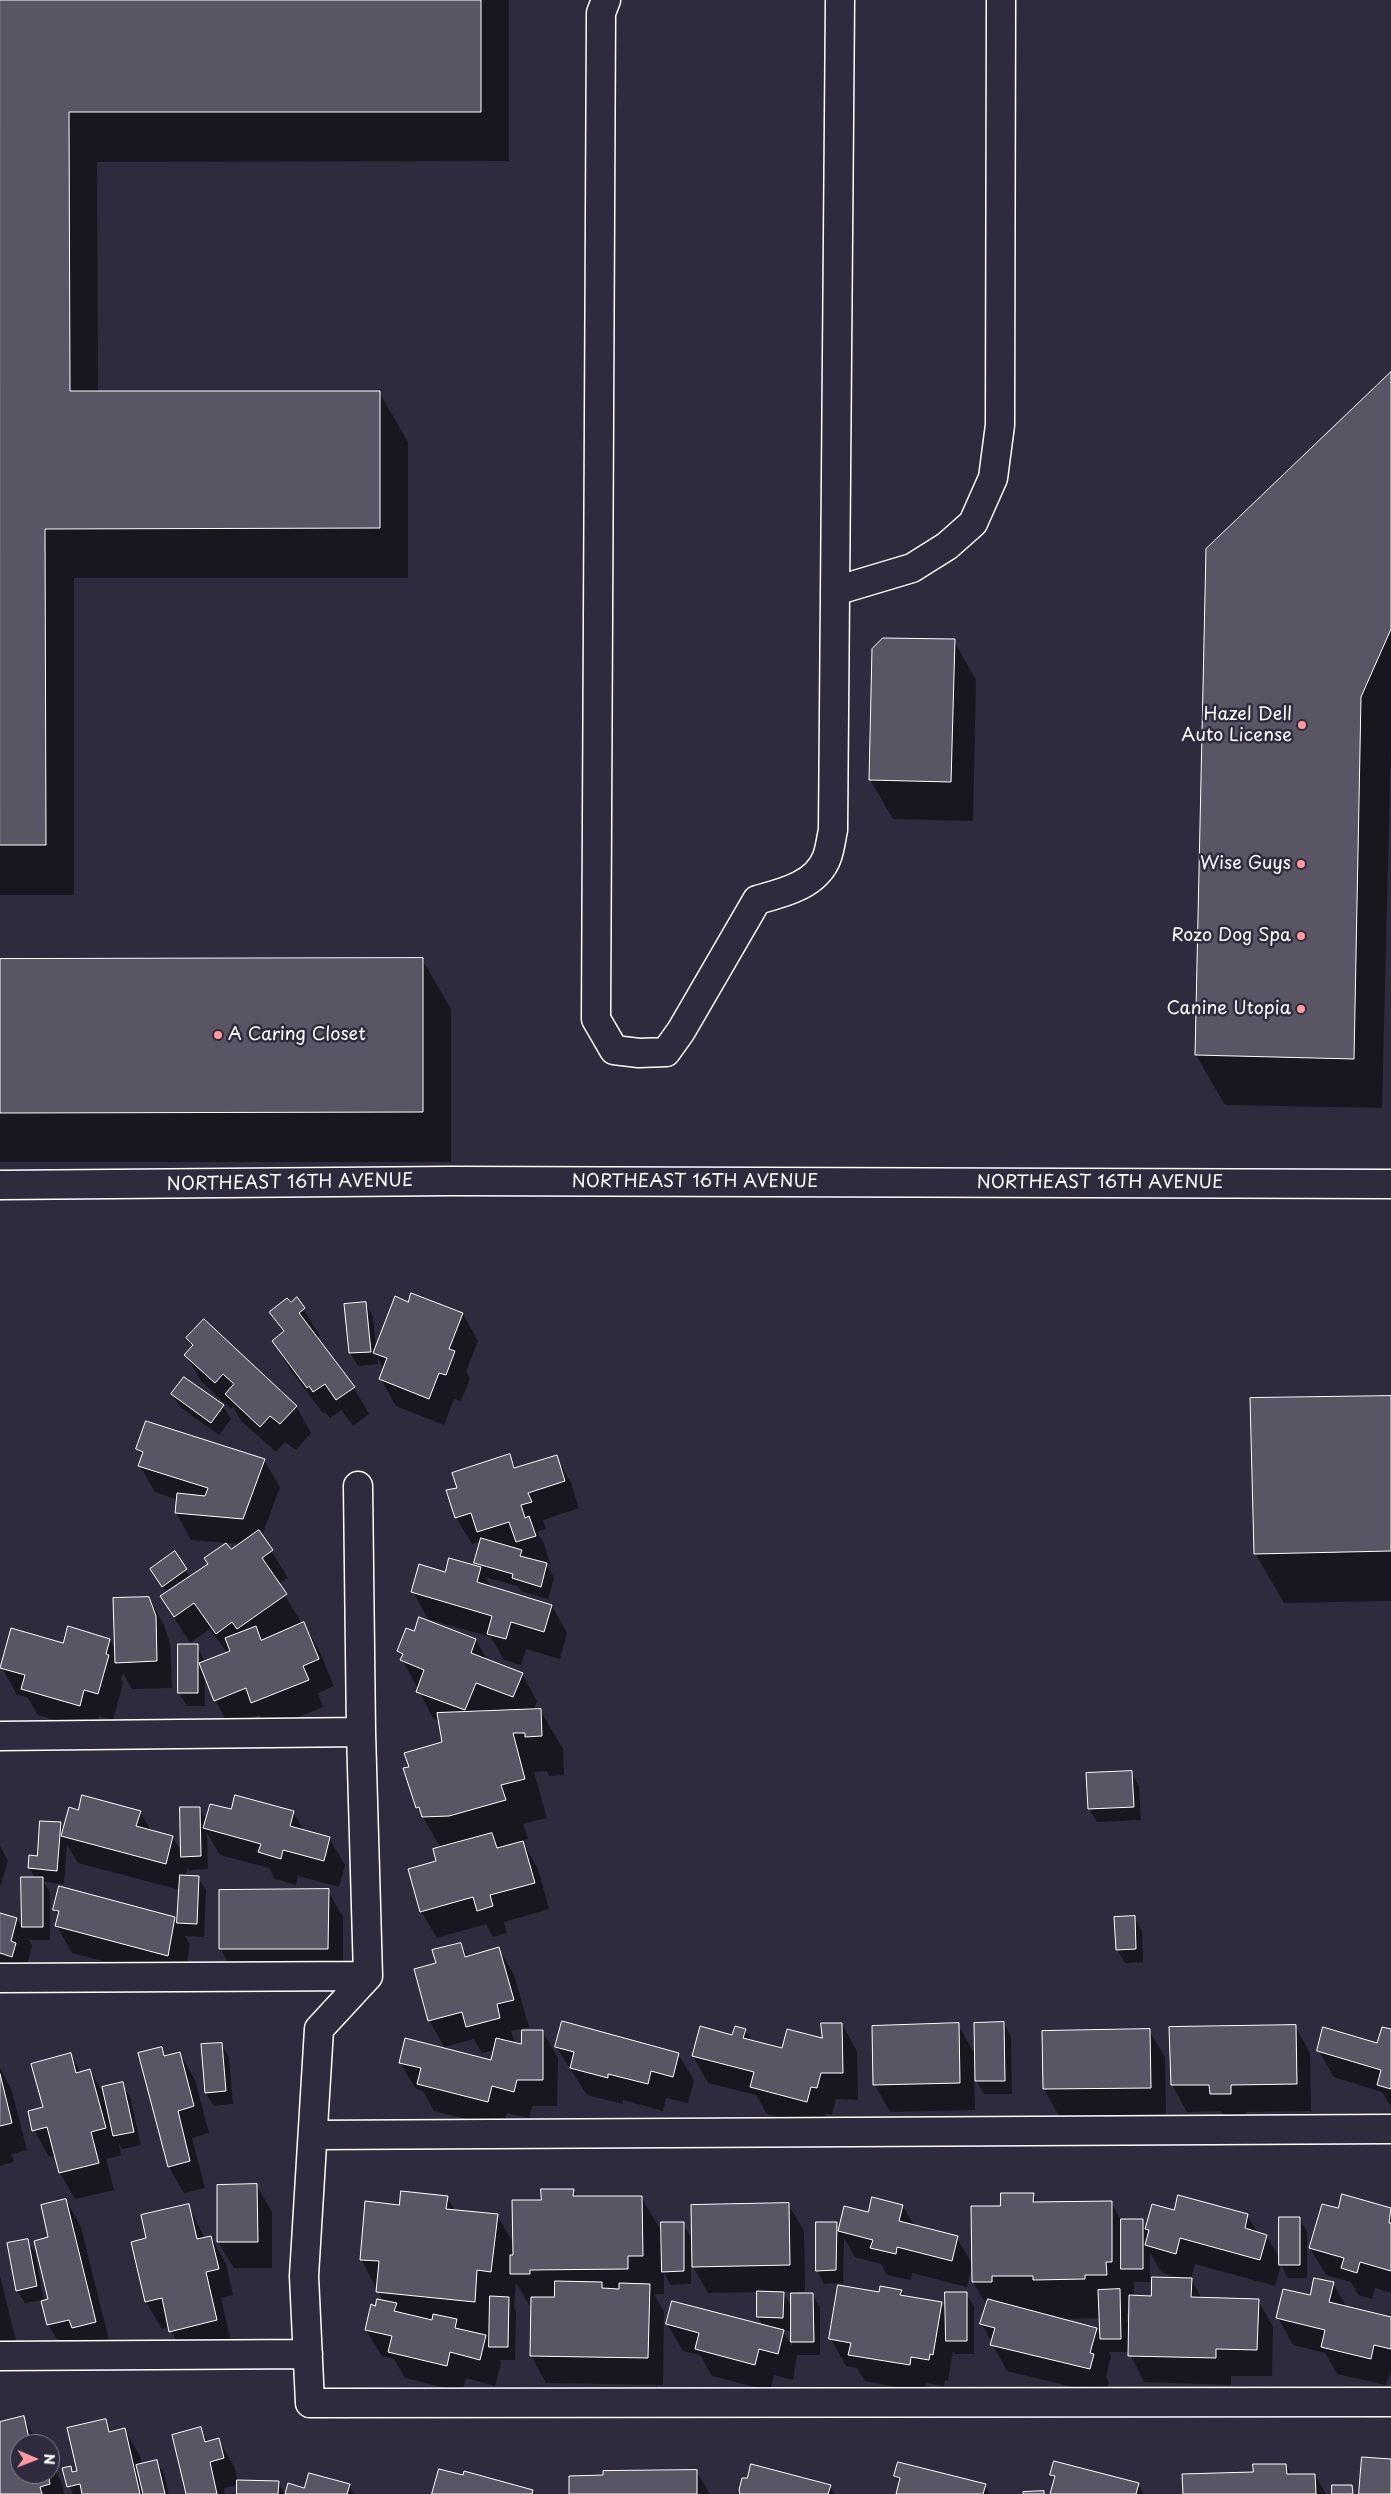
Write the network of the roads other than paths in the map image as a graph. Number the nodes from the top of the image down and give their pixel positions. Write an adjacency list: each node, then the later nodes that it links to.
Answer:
1 (606, 0): 4 (street)
2 (840, 0): 4 (street)
3 (1001, 0): 4 (street)
4 (835, 591)
5 (1391, 1184): 6 (street, NORTHEAST 16TH AVENUE)
6 (0, 1185)
7 (358, 1486): 8 (street)
8 (361, 1732): 9 (street); 10 (street)
9 (0, 1736)
10 (368, 1976): 11 (street); 13 (street)
11 (0, 1978)
12 (1391, 2129): 13 (street)
13 (313, 2135): 14 (street)
14 (308, 2354): 15 (street); 16 (street)
15 (0, 2356)
16 (1391, 2402)

